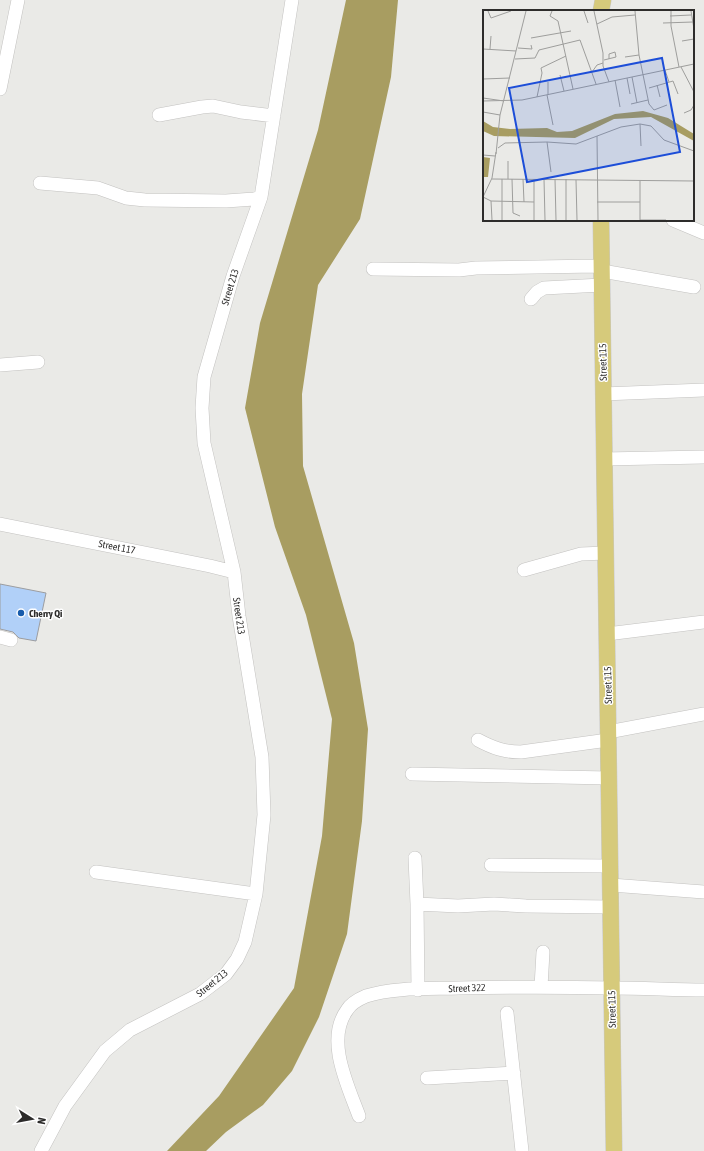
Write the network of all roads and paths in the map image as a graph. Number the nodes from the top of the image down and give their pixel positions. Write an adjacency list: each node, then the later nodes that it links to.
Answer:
1 (18, 0): 5 (street)
2 (292, 0): 8 (street, Street 213)
3 (603, 0): 4 (main road)
4 (601, 10)
5 (4, 48): 6 (street)
6 (0, 89)
7 (159, 115): 8 (street)
8 (274, 116): 10 (street, Street 213)
9 (40, 183): 10 (street)
10 (261, 197): 27 (street, Street 213)
11 (601, 221): 15 (main road, Street 115)
12 (675, 221): 13 (street)
13 (704, 233)
14 (373, 269): 15 (street)
15 (602, 273): 16 (street); 17 (street); 21 (main road, Street 115)
16 (694, 287)
17 (531, 299)
18 (38, 362): 19 (street)
19 (0, 365)
20 (704, 390): 21 (street)
21 (603, 394): 23 (main road, Street 115)
22 (704, 457): 23 (street)
23 (604, 459): 25 (main road, Street 115)
24 (0, 524): 27 (street, Street 117)
25 (606, 553): 26 (street); 29 (main road, Street 115)
26 (524, 570)
27 (234, 572): 41 (street, Street 213)
28 (704, 623): 29 (street)
29 (607, 634): 31 (main road, Street 115)
30 (704, 714): 31 (street)
31 (608, 736): 32 (street); 34 (main road, Street 115)
32 (478, 740)
33 (412, 774): 34 (street)
34 (609, 778): 37 (main road, Street 115)
35 (415, 858): 42 (street)
36 (491, 865): 37 (street)
37 (610, 866): 39 (main road, Street 115)
38 (96, 872): 41 (street)
39 (611, 885): 40 (street); 43 (main road, Street 115)
40 (704, 892)
41 (256, 894): 53 (street, Street 213)
42 (418, 904): 43 (street); 47 (street)
43 (611, 907): 46 (main road, Street 115)
44 (543, 952): 45 (street)
45 (541, 987): 46 (street, Street 322); 47 (street, Street 322)
46 (612, 988): 48 (street, Street 322); 55 (main road, Street 115)
47 (418, 990): 52 (street, Street 322)
48 (704, 990)
49 (507, 1013): 50 (street)
50 (514, 1073): 51 (street); 54 (street)
51 (427, 1078)
52 (359, 1116)
53 (41, 1151)
54 (522, 1151)
55 (614, 1151)

